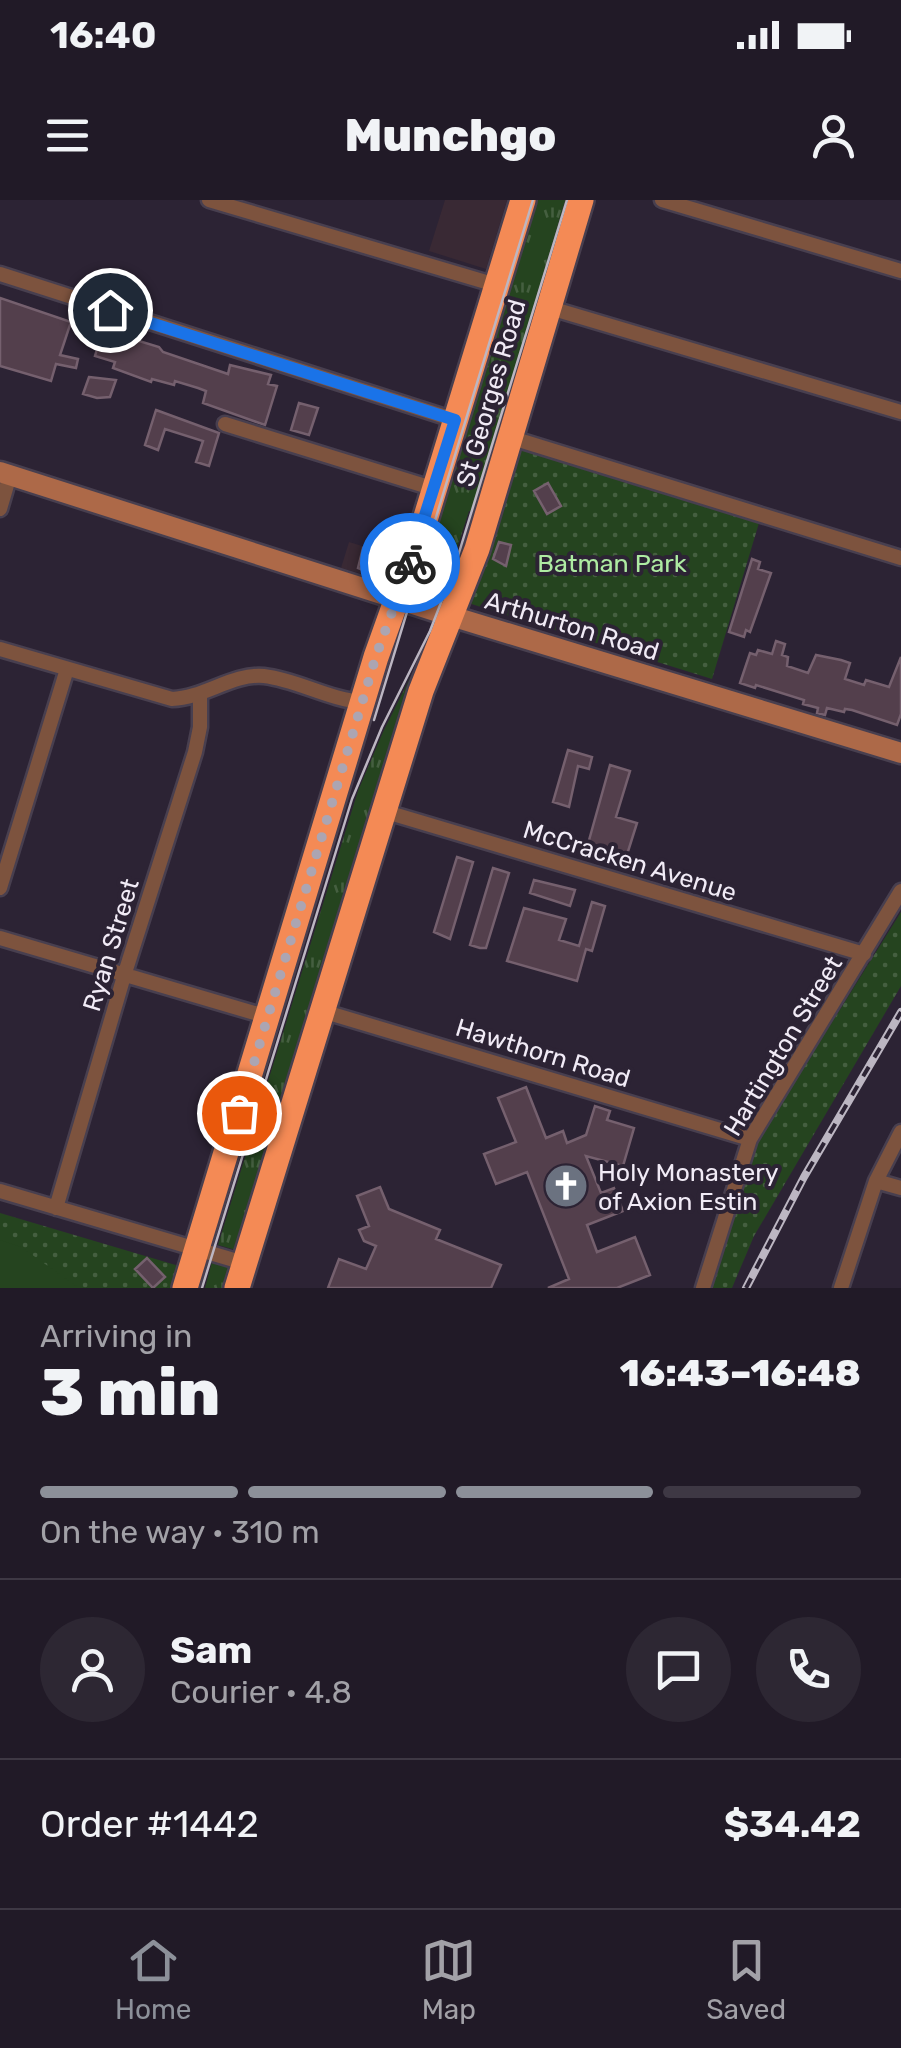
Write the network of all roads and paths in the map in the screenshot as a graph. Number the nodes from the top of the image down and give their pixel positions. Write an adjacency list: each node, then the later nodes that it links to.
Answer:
1 (209, 200): 7 (street)
2 (522, 200): 7 (highway, St Georges Road)
3 (581, 200): 8 (highway, St Georges Road)
4 (662, 200): 5 (street)
5 (901, 272)
6 (0, 274): 10 (street)
7 (496, 285): 10 (highway, St Georges Road)
8 (548, 307): 9 (street); 12 (highway, St Georges Road)
9 (901, 412)
10 (455, 420): 14 (highway, St Georges Road)
11 (225, 424): 14 (street)
12 (509, 437): 16 (street); 18 (highway, St Georges Road)
13 (5, 474): 15 (street); 17 (street, Arthurton Road)
14 (434, 489): 17 (highway, St Georges Road)
15 (0, 509)
16 (901, 558)
17 (396, 598): 18 (street, Arthurton Road); 22 (highway, St Georges Road)
18 (451, 616): 23 (street, Arthurton Road); 24 (highway, St Georges Road)
19 (0, 649): 20 (street)
20 (66, 669): 21 (street); 25 (street)
21 (200, 696): 22 (street); 29 (street, Ryan Street)
22 (364, 702): 31 (highway, St Georges Road)
23 (901, 753)
24 (383, 811): 28 (street, McCracken Avenue); 30 (highway, St Georges Road)
25 (0, 888)
26 (901, 892): 28 (street, Hartington Street)
27 (0, 938): 29 (street)
28 (864, 954): 33 (street, Hartington Street)
29 (124, 976): 31 (street); 37 (street, Ryan Street)
30 (322, 1011): 33 (street, Hawthorn Road); 39 (highway, St Georges Road)
31 (268, 1017): 38 (highway, St Georges Road)
32 (901, 1132): 34 (street)
33 (750, 1139): 41 (street, Hartington Street)
34 (876, 1181): 35 (street); 42 (street)
35 (901, 1188)
36 (0, 1191): 37 (street)
37 (56, 1208): 38 (street)
38 (198, 1249): 39 (street); 40 (highway, St Georges Road)
39 (241, 1276)
40 (186, 1288)
41 (703, 1288)
42 (842, 1288)

